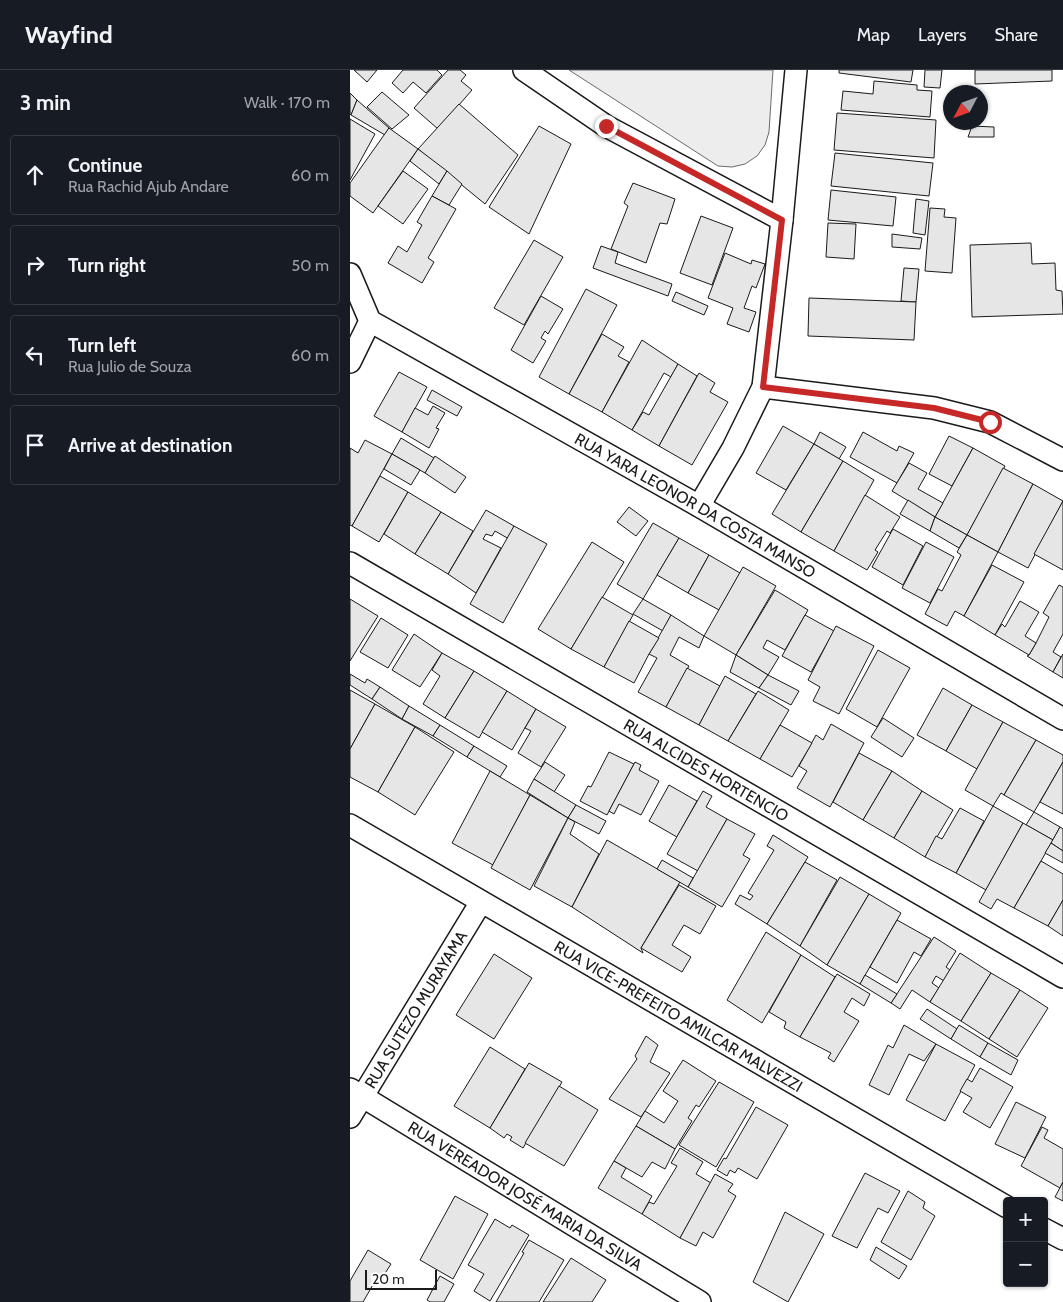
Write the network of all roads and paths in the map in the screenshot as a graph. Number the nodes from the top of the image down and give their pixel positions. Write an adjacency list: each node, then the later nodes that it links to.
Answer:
1 (524, 70): 3 (street)
2 (796, 70): 3 (street)
3 (782, 220): 7 (street)
4 (350, 274): 5 (street)
5 (370, 321): 6 (street); 9 (street, RUA YARA LEONOR DA COSTA MANSO)
6 (350, 362)
7 (763, 387): 8 (street); 9 (street)
8 (1063, 460)
9 (699, 506): 11 (street, RUA YARA LEONOR DA COSTA MANSO)
10 (350, 563): 14 (street, RUA ALCIDES HORTENCIO)
11 (1063, 720)
12 (350, 825): 13 (street, RUA VICE-PREFEITO AMILCAR MALVEZZI)
13 (481, 902): 15 (street, RUA SUTEZO MURAYAMA); 17 (street, RUA VICE-PREFEITO AMILCAR MALVEZZI)
14 (1063, 977)
15 (357, 1093): 16 (street, RUA SUTEZO MURAYAMA); 20 (street, RUA VEREADOR JOSÉ MARIA DA SILVA)
16 (350, 1117)
17 (1003, 1205)
18 (1048, 1231): 19 (street)
19 (1063, 1240)
20 (700, 1302)

